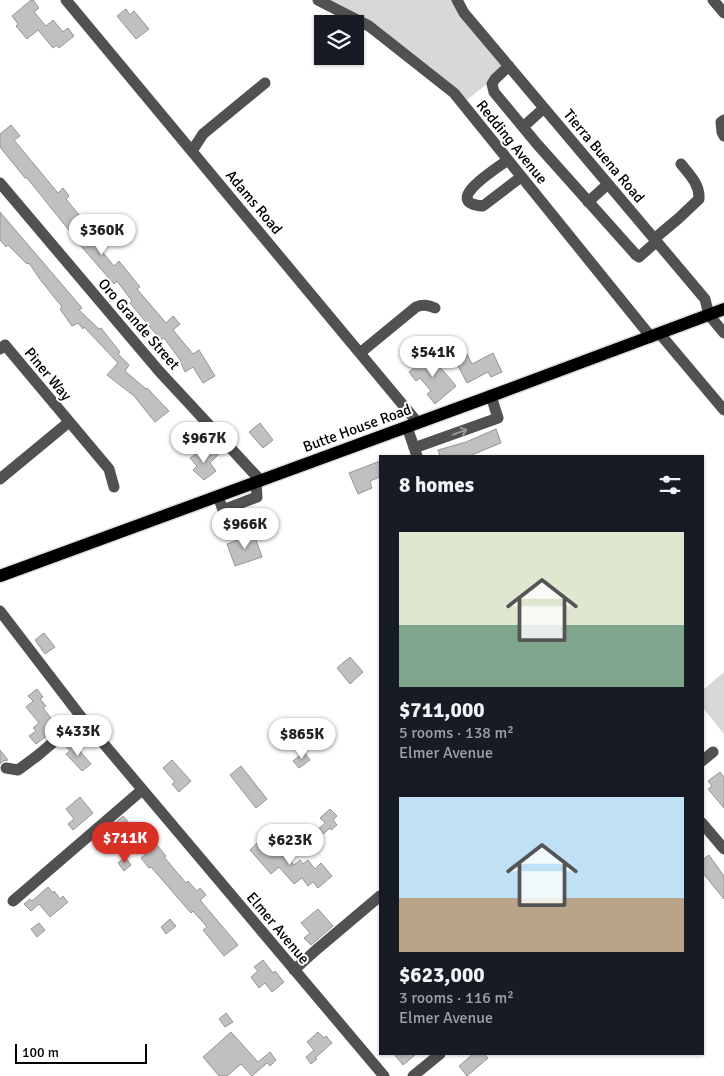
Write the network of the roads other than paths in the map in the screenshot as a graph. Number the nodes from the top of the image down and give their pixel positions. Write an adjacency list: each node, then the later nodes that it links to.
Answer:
1 (66, 0): 12 (street, Adams Road)
2 (318, 0): 13 (street, Redding Avenue)
3 (456, 0): 6 (street, Tierra Buena Road)
4 (714, 0): 5 (street)
5 (724, 13)
6 (509, 66): 8 (street, Tierra Buena Road); 10 (street)
7 (265, 84): 12 (street)
8 (544, 108): 10 (street); 17 (street, Tierra Buena Road)
9 (724, 120): 11 (street)
10 (523, 127): 18 (street)
11 (724, 136)
12 (192, 151): 26 (street, Adams Road)
13 (508, 160): 15 (street, Redding Avenue); 15 (street)
14 (682, 164): 19 (street)
15 (522, 177): 24 (street, Redding Avenue)
16 (0, 183): 33 (street, Oro Grande Street)
17 (608, 184): 18 (street); 19 (street, Tierra Buena Road)
18 (588, 202): 19 (street)
19 (655, 240): 22 (street, Tierra Buena Road)
20 (435, 308): 26 (street)
21 (724, 309): 22 (main road, Butte House Road)
22 (709, 315): 23 (street, Tierra Buena Road); 24 (main road, Butte House Road)
23 (724, 333)
24 (656, 335): 27 (main road, Butte House Road); 28 (street, Redding Avenue)
25 (2, 347): 29 (street, Piner Way)
26 (360, 353): 30 (street, Adams Road)
27 (491, 396): 30 (main road, Butte House Road); 31 (street, one-way to 27)
28 (724, 410)
29 (69, 422): 32 (street); 34 (street, Piner Way)
30 (413, 425): 31 (street); 33 (main road, Butte House Road)
31 (416, 452)
32 (0, 479)
33 (258, 481): 35 (main road, Butte House Road); 37 (street)
34 (114, 487)
35 (237, 489): 36 (main road, Butte House Road); 37 (street)
36 (218, 496): 37 (street); 38 (main road, Butte House Road)
37 (241, 503)
38 (0, 576)
39 (0, 611): 40 (street, Elmer Avenue)
40 (82, 718): 43 (street); 44 (street, Elmer Avenue)
41 (713, 752): 42 (street)
42 (704, 759)
43 (6, 768)
44 (142, 790): 48 (street); 49 (street, Elmer Avenue)
45 (704, 828): 46 (street)
46 (724, 849)
47 (379, 897): 49 (street)
48 (12, 901)
49 (294, 970): 51 (street, Elmer Avenue)
50 (439, 1055): 52 (street)
51 (378, 1074)
52 (413, 1076)

